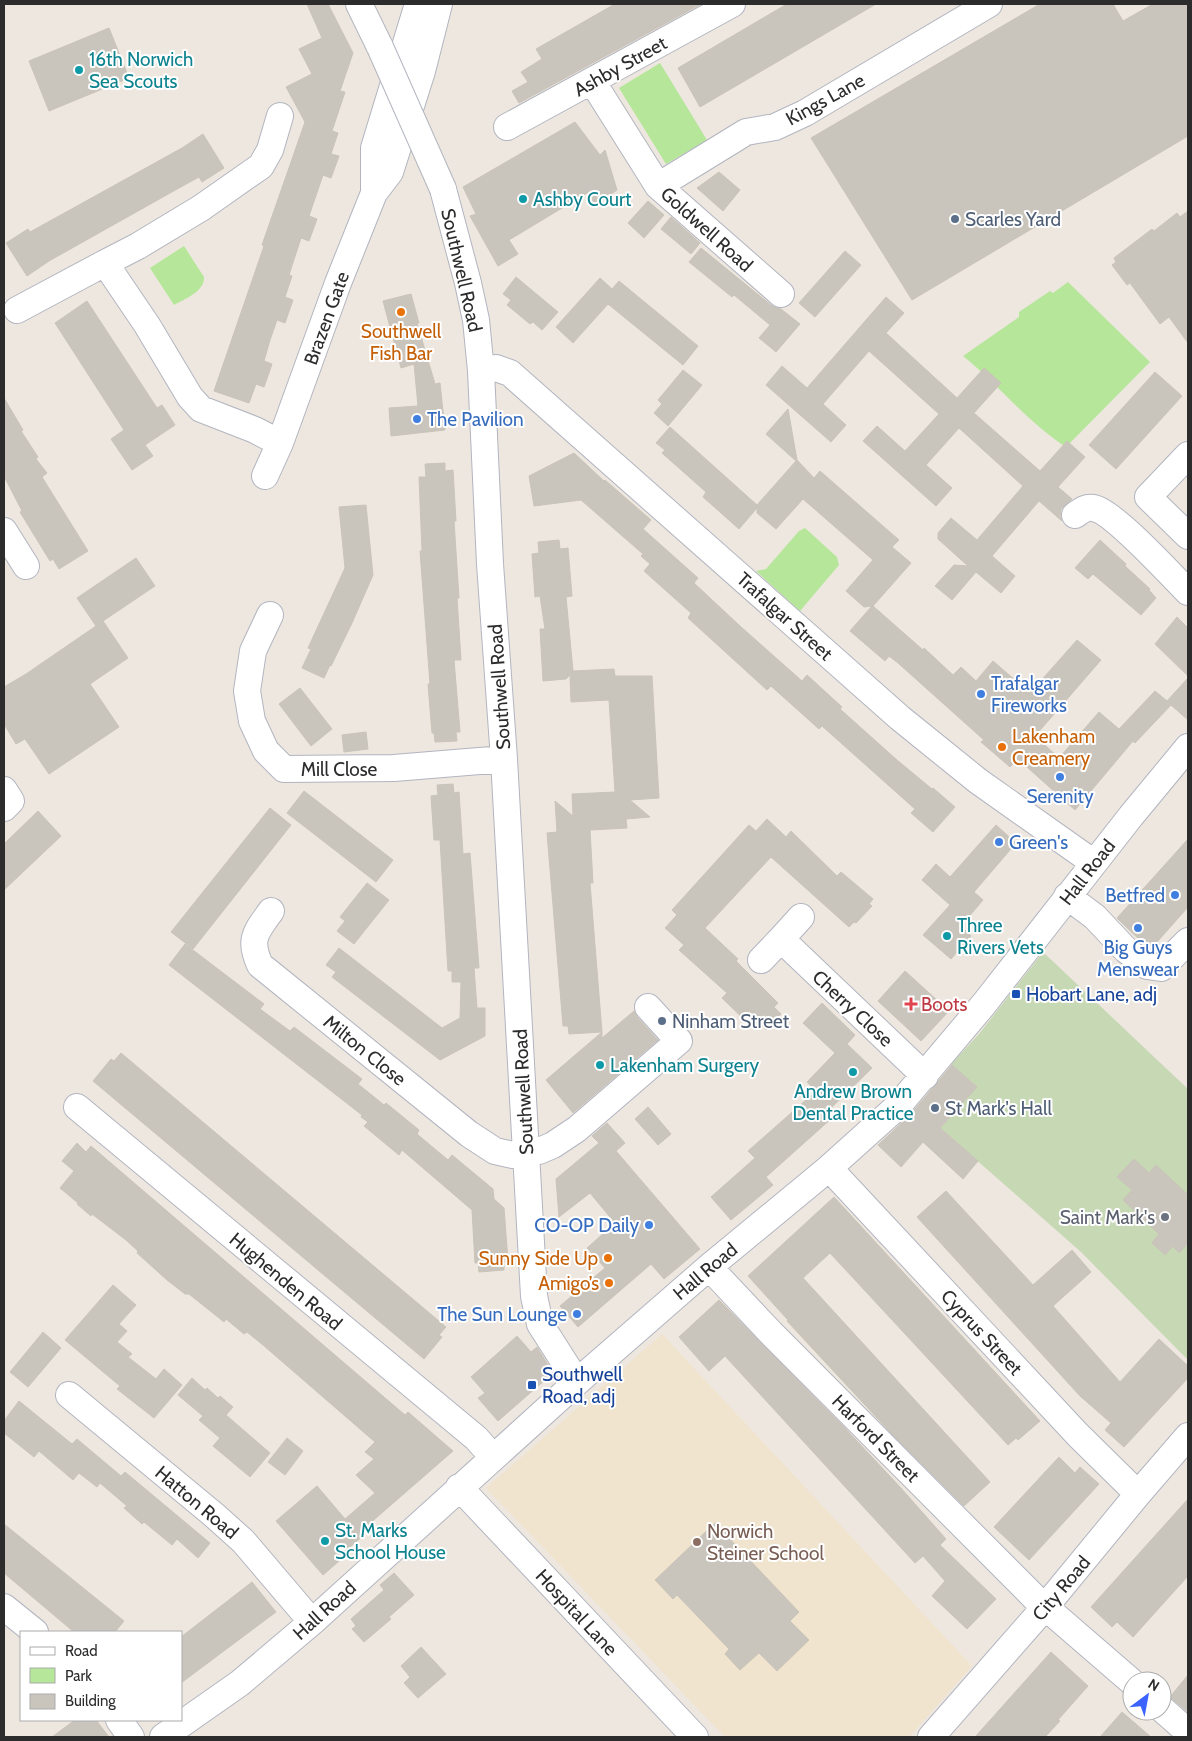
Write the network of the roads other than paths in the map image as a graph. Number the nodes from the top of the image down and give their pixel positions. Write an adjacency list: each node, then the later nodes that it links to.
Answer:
1 (359, 4): 14 (street, Southwell Road, bridge)
2 (418, 4): 10 (street, Brazen Gate)
3 (439, 4): 10 (street, Brazen Gate)
4 (732, 4): 6 (street, Ashby Street)
5 (989, 4): 9 (street, Kings Lane)
6 (592, 81): 8 (street, Ashby Street); 9 (street, Goldwell Road)
7 (280, 116): 11 (street)
8 (507, 127)
9 (658, 186): 12 (street, Goldwell Road)
10 (374, 193): 15 (street, Brazen Gate)
11 (105, 263): 13 (street); 15 (street)
12 (781, 294)
13 (17, 310)
14 (481, 371): 25 (street, Southwell Road); 26 (street, Trafalgar Street)
15 (280, 443): 17 (street, Brazen Gate)
16 (1188, 454): 20 (street)
17 (265, 476)
18 (1075, 515): 22 (street)
19 (4, 531): 21 (street)
20 (1188, 536)
21 (26, 566)
22 (1188, 592)
23 (270, 615): 25 (street, Mill Close)
24 (1188, 747): 26 (street, Hall Road)
25 (504, 759): 36 (street, Southwell Road)
26 (1094, 863): 27 (street, Hall Road)
27 (1067, 896): 31 (street); 34 (street, Hall Road)
28 (272, 911): 36 (street, Milton Close)
29 (801, 917): 30 (street)
30 (781, 939): 32 (street); 34 (street, Cherry Close)
31 (1187, 943)
32 (761, 960)
33 (648, 1007): 36 (street)
34 (925, 1076): 37 (street, Hall Road)
35 (77, 1107): 42 (street, Hughenden Road)
36 (526, 1153): 39 (street, Southwell Road)
37 (829, 1168): 38 (street, Hall Road); 44 (street, Cyprus Street)
38 (709, 1267): 39 (street, Hall Road); 46 (street, Harford Street)
39 (577, 1382): 42 (street, Hall Road)
40 (69, 1395): 47 (street, Hatton Road)
41 (1188, 1436): 44 (street, City Road)
42 (494, 1457): 43 (street, Hall Road)
43 (460, 1487): 47 (street, Hall Road); 55 (street, Hospital Lane)
44 (1138, 1494): 46 (street, City Road)
45 (4, 1607): 48 (street)
46 (1046, 1607): 49 (street, Harford Street); 56 (street, City Road)
47 (312, 1622): 54 (street, Hall Road)
48 (34, 1631)
49 (1122, 1673)
50 (1172, 1717): 52 (street)
51 (120, 1721): 53 (street)
52 (1188, 1732)
53 (131, 1737)
54 (163, 1737)
55 (695, 1737)
56 (931, 1737)

